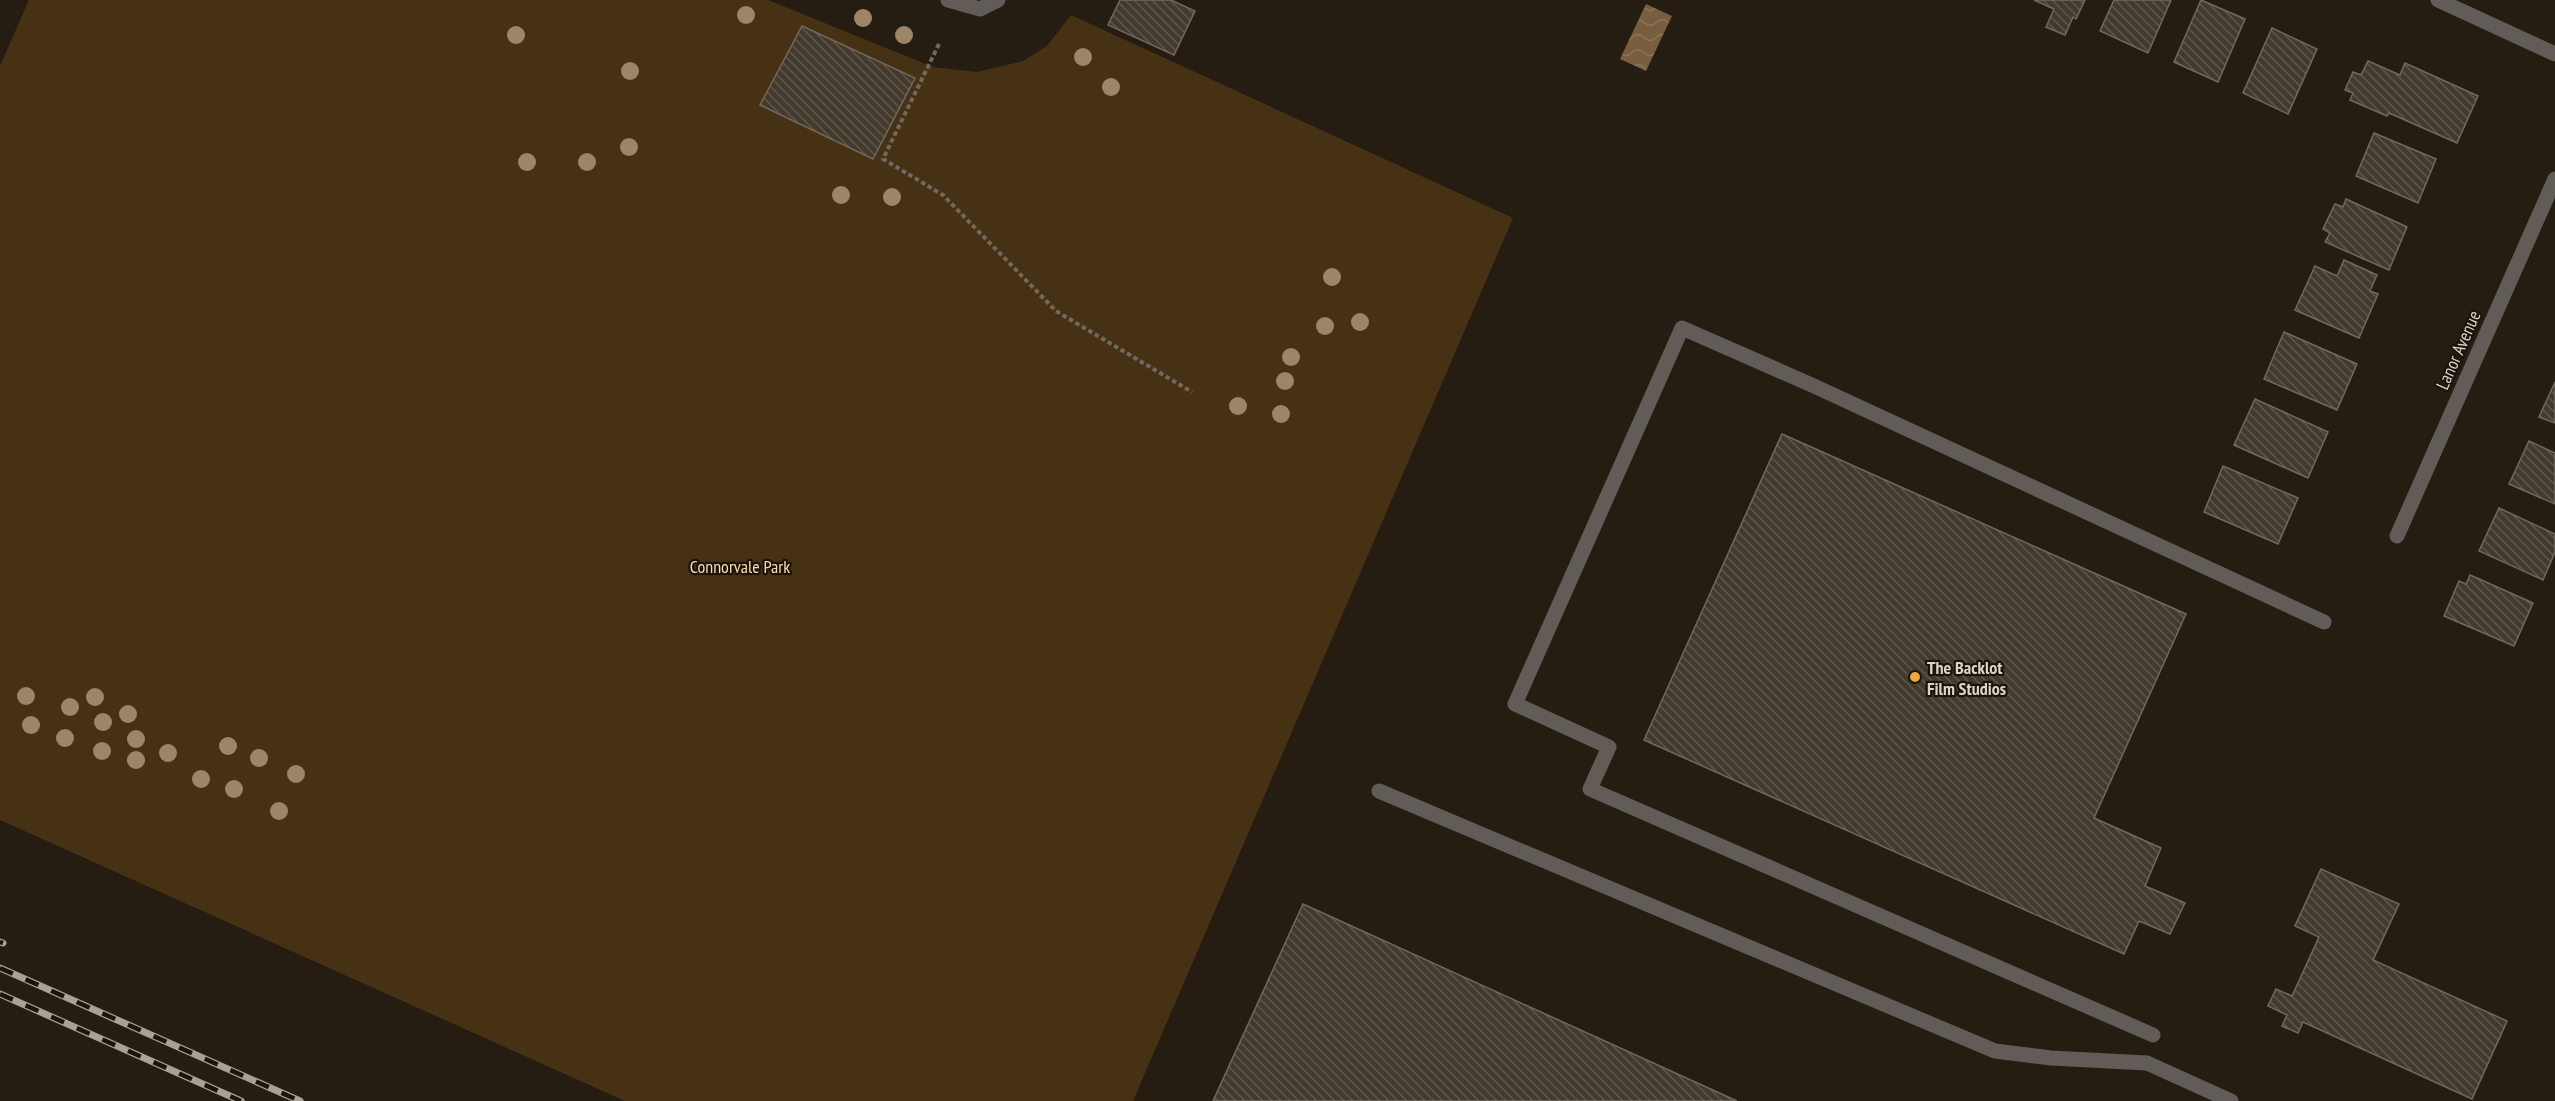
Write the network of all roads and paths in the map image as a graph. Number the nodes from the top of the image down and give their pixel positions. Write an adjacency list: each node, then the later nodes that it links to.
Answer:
1 (948, 0): 2 (street)
2 (998, 0)
3 (2438, 0): 5 (street)
4 (939, 44): 7 (path)
5 (2555, 54)
6 (2555, 179): 8 (street, Lanor Avenue)
7 (1192, 392)
8 (2397, 536)
9 (2324, 622): 11 (street)
10 (1379, 791): 12 (street)
11 (2153, 1035)
12 (2231, 1101)

